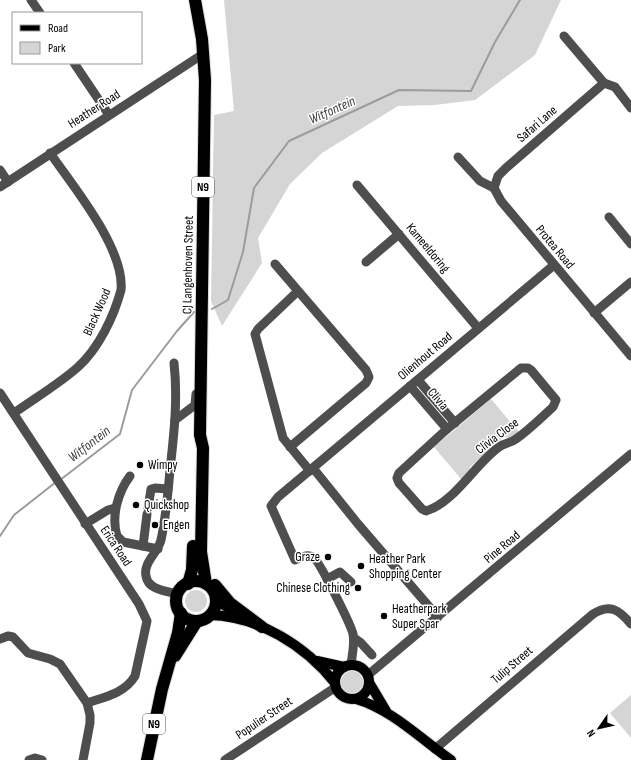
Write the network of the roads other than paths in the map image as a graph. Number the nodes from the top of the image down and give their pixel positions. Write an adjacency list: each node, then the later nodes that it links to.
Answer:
1 (31, 0): 3 (street)
2 (195, 0): 5 (highway, CJ Langenhoven Street / N9)
3 (39, 12)
4 (564, 36): 7 (street)
5 (203, 54): 9 (street, Heather Road); 28 (highway, CJ Langenhoven Street / N9)
6 (75, 64): 9 (street)
7 (604, 83): 8 (street); 15 (street, Safari Lane)
8 (631, 108)
9 (109, 115): 10 (street, Heather Road)
10 (50, 153): 13 (street, Heather Road); 32 (street, Black Wood)
11 (458, 158): 15 (street, Protea Road)
12 (0, 170): 13 (street)
13 (4, 184)
14 (357, 185): 17 (street, Kameeldoring)
15 (494, 188): 21 (street, Protea Road)
16 (609, 217): 18 (street)
17 (399, 234): 19 (street); 25 (street, Kameeldoring)
18 (631, 244)
19 (366, 262)
20 (275, 264): 23 (street)
21 (554, 265): 24 (street, Protea Road); 25 (street, Olienhout Road)
22 (631, 282): 24 (street)
23 (298, 291): 37 (street); 37 (street)
24 (594, 313): 26 (street, Protea Road)
25 (478, 328): 29 (street, Olienhout Road)
26 (631, 356)
27 (174, 363): 33 (street)
28 (201, 364): 33 (street); 36 (highway, CJ Langenhoven Street / N9)
29 (418, 380): 30 (street, Olienhout Road); 34 (street, Clivia)
30 (410, 386): 35 (street, Clivia); 39 (street, Olienhout Road)
31 (0, 393): 32 (street, Erica Road)
32 (14, 413): 43 (street, Erica Road)
33 (175, 420): 41 (street)
34 (455, 423): 35 (street, Clivia Close); 35 (street, Clivia Close)
35 (447, 429)
36 (200, 435): 44 (highway, CJ Langenhoven Street / N9); 49 (highway, CJ Langenhoven Street / N9)
37 (290, 447): 39 (street)
38 (631, 454): 55 (street, Pine Road)
39 (312, 469): 47 (street, Olienhout Road); 55 (street)
40 (130, 476): 42 (street)
41 (168, 489): 45 (street); 46 (street)
42 (115, 508): 43 (street); 45 (street)
43 (85, 524): 69 (street, Erica Road)
44 (201, 532): 50 (highway, CJ Langenhoven Street / N9); 59 (highway)
45 (143, 546): 46 (street)
46 (158, 549): 51 (street)
47 (327, 579): 48 (street); 60 (street)
48 (351, 582)
49 (188, 584): 50 (highway); 51 (highway)
50 (206, 584): 52 (highway, N9)
51 (178, 594): 53 (highway, N9)
52 (216, 599): 54 (highway); 56 (main road)
53 (181, 613): 57 (highway); 63 (highway, N9)
54 (210, 616): 56 (main road); 57 (highway)
55 (438, 617): 66 (street, Pine Road)
56 (244, 620): 59 (main road)
57 (197, 621): 63 (highway, N9)
58 (631, 624): 71 (street, Tulip Street)
59 (262, 627): 64 (main road)
60 (354, 638): 62 (street); 65 (street)
61 (0, 639): 69 (street)
62 (372, 655)
63 (171, 661): 75 (highway, N9)
64 (316, 661): 65 (main road); 67 (main road)
65 (348, 666): 66 (main road); 67 (main road)
66 (369, 680): 68 (main road); 70 (main road)
67 (336, 685): 68 (main road); 76 (street, Populier Street)
68 (356, 699): 70 (main road)
69 (87, 703): 74 (street)
70 (389, 714): 71 (main road)
71 (435, 749): 77 (main road)
72 (28, 760): 73 (street)
73 (42, 760)
74 (83, 760)
75 (147, 760)
76 (225, 760)
77 (451, 760)

